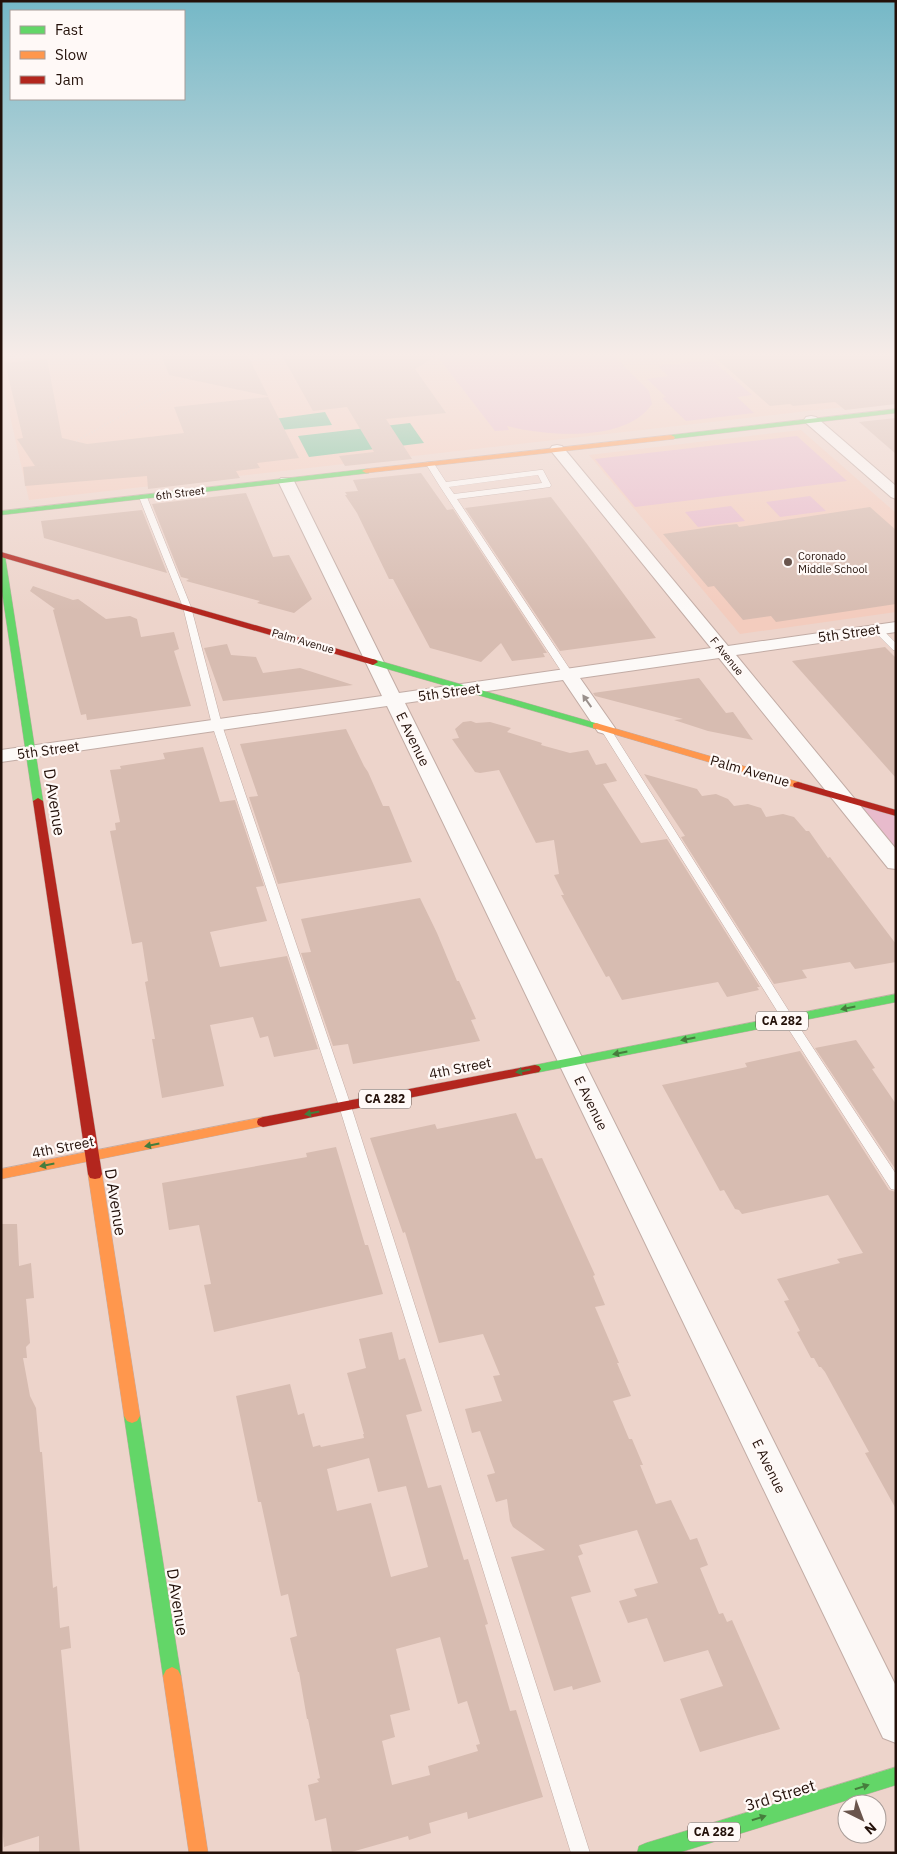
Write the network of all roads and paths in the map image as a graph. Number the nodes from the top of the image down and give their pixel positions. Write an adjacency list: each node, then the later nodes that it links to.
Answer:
1 (80, 439): 4 (path)
2 (649, 439): 5 (street, 6th Street)
3 (832, 439): 9 (street)
4 (76, 441)
5 (558, 449): 6 (street, 6th Street); 18 (street, F Avenue)
6 (430, 464): 7 (street, 6th Street); 8 (lane)
7 (286, 481): 10 (street, 6th Street); 19 (street, E Avenue)
8 (444, 485): 11 (lane); 11 (lane)
9 (896, 494)
10 (143, 497): 12 (street, 6th Street); 14 (lane)
11 (452, 497): 20 (lane)
12 (1, 513)
13 (1, 555): 14 (street, Palm Avenue); 25 (street, D Avenue)
14 (187, 607): 19 (street, Palm Avenue); 23 (lane)
15 (896, 627): 16 (street, 5th Street)
16 (877, 629): 17 (lane); 18 (street, 5th Street)
17 (896, 648)
18 (723, 652): 20 (street, 5th Street); 27 (street, F Avenue)
19 (375, 662): 21 (street, Palm Avenue); 22 (street, E Avenue)
20 (568, 674): 21 (street, 5th Street); 24 (street, one-way to 20)
21 (469, 689): 22 (street, 5th Street); 24 (street, Palm Avenue)
22 (393, 700): 23 (street, 5th Street); 32 (street, E Avenue)
23 (217, 725): 25 (street, 5th Street); 33 (lane)
24 (605, 728): 27 (street, Palm Avenue); 31 (lane)
25 (31, 752): 26 (street, 5th Street); 34 (street, D Avenue)
26 (1, 756)
27 (842, 798): 28 (street, Palm Avenue); 29 (street, F Avenue)
28 (896, 813)
29 (896, 863)
30 (896, 998): 31 (street, 4th Street / CA 282, one-way to 31)
31 (788, 1019): 32 (street, 4th Street / CA 282, one-way to 32); 36 (lane)
32 (571, 1062): 33 (street, 4th Street / CA 282, one-way to 33); 37 (street, E Avenue)
33 (345, 1106): 34 (street, 4th Street / CA 282, one-way to 34); 40 (lane)
34 (93, 1156): 35 (street, 4th Street / CA 282, one-way to 35); 39 (street, D Avenue)
35 (1, 1174)
36 (896, 1185)
37 (896, 1725)
38 (896, 1776): 41 (street, 3rd Street / CA 282, one-way to 38)
39 (199, 1853)
40 (581, 1853)
41 (646, 1853)

